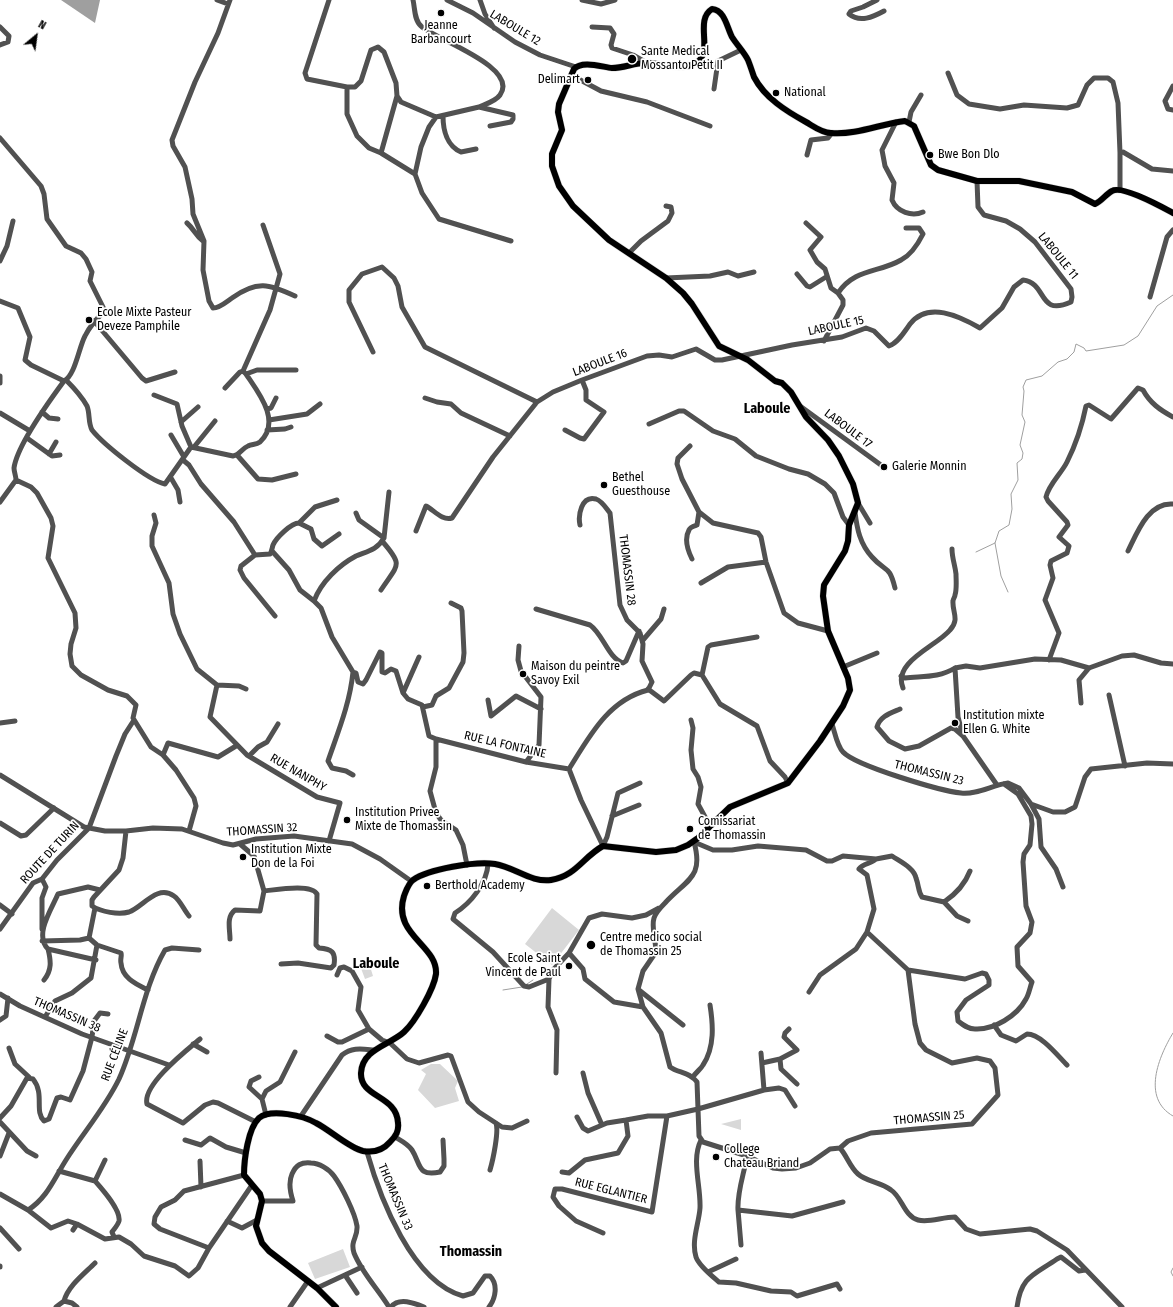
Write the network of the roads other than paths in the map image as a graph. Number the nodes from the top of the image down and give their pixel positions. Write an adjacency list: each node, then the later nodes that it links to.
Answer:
1 (217, 0): 10 (street)
2 (329, 0): 23 (street)
3 (413, 0): 27 (street)
4 (448, 0): 15 (street, LABOULE 12)
5 (480, 0): 15 (street)
6 (582, 0): 11 (street)
7 (601, 0): 11 (street)
8 (614, 0): 11 (street)
9 (877, 0): 12 (street)
10 (229, 2): 54 (street)
11 (591, 3)
12 (884, 11)
13 (0, 27): 16 (street)
14 (592, 27): 18 (street)
15 (496, 30): 19 (street, LABOULE 12)
16 (0, 44)
17 (741, 50): 18 (main road); 24 (street); 35 (main road)
18 (646, 63): 19 (main road)
19 (576, 67): 21 (main road)
20 (948, 73): 39 (street)
21 (571, 75): 34 (street); 56 (main road)
22 (1173, 86): 28 (street)
23 (347, 88): 26 (street); 38 (street)
24 (714, 89)
25 (921, 94): 32 (street)
26 (397, 96): 30 (street); 38 (street)
27 (479, 107): 29 (street); 33 (street)
28 (1173, 110)
29 (443, 116): 30 (street); 37 (street)
30 (436, 117): 42 (street)
31 (896, 122): 32 (main road); 35 (main road); 46 (street)
32 (909, 122): 43 (main road)
33 (490, 126)
34 (710, 126)
35 (832, 133): 40 (street)
36 (0, 138): 68 (street)
37 (476, 149)
38 (381, 153): 42 (street)
39 (1120, 153): 41 (street); 44 (street)
40 (807, 155)
41 (1173, 171)
42 (415, 174): 55 (street)
43 (977, 181): 44 (main road); 63 (street, LABOULE 11)
44 (1120, 190): 47 (main road)
45 (666, 206): 56 (street)
46 (923, 212)
47 (1173, 213)
48 (13, 221): 57 (street)
49 (187, 223): 54 (street)
50 (806, 223): 60 (street)
51 (263, 225): 62 (street)
52 (906, 228): 64 (street)
53 (1173, 230): 66 (street)
54 (204, 241): 62 (street)
55 (510, 241)
56 (629, 253): 61 (main road)
57 (0, 261)
58 (754, 272): 61 (street)
59 (797, 274): 60 (street)
60 (826, 276): 64 (street)
61 (666, 278): 71 (main road)
62 (276, 287): 65 (street); 74 (street)
63 (1014, 287): 69 (street, LABOULE 15)
64 (838, 293): 69 (street)
65 (295, 296)
66 (1150, 297)
67 (0, 301): 76 (street)
68 (94, 321): 73 (street); 76 (street)
69 (824, 341): 71 (street, LABOULE 15)
70 (373, 352): 83 (street)
71 (739, 355): 77 (street, LABOULE 16); 85 (main road)
72 (296, 370): 74 (street)
73 (175, 372)
74 (245, 372): 79 (street); 87 (street)
75 (0, 376): 78 (street)
76 (65, 380): 88 (street); 112 (street)
77 (582, 380): 83 (street, LABOULE 16); 98 (street)
78 (0, 383)
79 (225, 388)
80 (154, 395): 94 (street)
81 (276, 398): 87 (street)
82 (425, 398): 101 (street)
83 (536, 402): 101 (street, LABOULE 16)
84 (320, 404): 92 (street)
85 (800, 406): 110 (street, LABOULE 17); 118 (main road)
86 (198, 407): 94 (street)
87 (267, 409): 92 (street)
88 (42, 412): 91 (street); 99 (street)
89 (0, 413): 99 (street)
90 (1173, 417): 152 (street)
91 (58, 419)
92 (269, 420): 97 (street)
93 (215, 421): 105 (street)
94 (181, 422): 105 (street)
95 (649, 424): 127 (street)
96 (291, 427): 97 (street)
97 (267, 430): 108 (street)
98 (565, 430)
99 (30, 431): 102 (street)
100 (172, 435): 109 (street)
101 (510, 436): 128 (street, LABOULE 16)
102 (27, 438): 106 (street); 113 (street)
103 (56, 442): 106 (street)
104 (690, 446): 120 (street)
105 (193, 447): 108 (street); 109 (street)
106 (49, 454): 107 (street)
107 (60, 455)
108 (237, 455): 111 (street)
109 (183, 458): 112 (street); 134 (street)
110 (885, 468)
111 (296, 474)
112 (171, 478): 117 (street)
113 (16, 480): 116 (street); 171 (street)
114 (389, 492): 130 (street)
115 (338, 500): 124 (street)
116 (0, 502)
117 (180, 502)
118 (858, 503): 121 (main road); 125 (street)
119 (1173, 504): 133 (street)
120 (699, 512): 135 (street); 136 (street)
121 (855, 512): 127 (main road); 138 (street)
122 (356, 513): 130 (street)
123 (154, 515): 160 (street)
124 (299, 523): 129 (street); 132 (street)
125 (870, 523)
126 (580, 525): 145 (street, THOMASSIN 28)
127 (849, 525): 146 (main road)
128 (416, 531)
129 (339, 534)
130 (383, 539): 139 (street); 140 (street)
131 (952, 549): 159 (street)
132 (272, 551): 134 (street); 140 (street)
133 (1128, 551)
134 (255, 555): 144 (street)
135 (692, 559)
136 (766, 562): 137 (street); 146 (street)
137 (701, 583)
138 (895, 588)
139 (381, 590)
140 (314, 601): 157 (street)
141 (451, 603): 168 (street)
142 (536, 609): 145 (street)
143 (664, 609): 148 (street)
144 (275, 616)
145 (639, 631): 148 (street, THOMASSIN 28)
146 (828, 631): 154 (main road)
147 (757, 637): 158 (street)
148 (643, 640): 163 (street, THOMASSIN 28)
149 (519, 646): 169 (street)
150 (877, 653): 154 (street)
151 (420, 657): 164 (street)
152 (1049, 660): 155 (street); 156 (street)
153 (1171, 663): 156 (street)
154 (843, 667): 176 (main road)
155 (955, 668): 159 (street); 177 (street)
156 (1089, 668): 167 (street)
157 (353, 672): 164 (street); 187 (street)
158 (702, 675): 163 (street); 189 (street)
159 (901, 676): 161 (street)
160 (218, 685): 162 (street); 179 (street, RUE NANPHY)
161 (903, 688)
162 (246, 689)
163 (648, 689): 185 (street)
164 (403, 694): 168 (street)
165 (1109, 695): 184 (street)
166 (488, 700): 169 (street)
167 (1081, 703)
168 (423, 707): 178 (street)
169 (541, 709): 182 (street)
170 (900, 710): 177 (street)
171 (134, 720): 180 (street); 199 (street, ROUTE DE TURIN)
172 (691, 720): 198 (street)
173 (15, 721): 174 (street)
174 (0, 723)
175 (278, 724): 181 (street)
176 (832, 724): 189 (main road); 191 (street, THOMASSIN 23)
177 (964, 736): 191 (street)
178 (436, 739): 182 (street, RUE LA FONTAINE); 208 (street)
179 (236, 746): 180 (street); 181 (street, RUE NANPHY)
180 (162, 755): 200 (street)
181 (249, 756): 202 (street, RUE NANPHY)
182 (526, 762): 185 (street, RUE LA FONTAINE)
183 (1173, 764): 184 (street)
184 (1125, 766): 193 (street)
185 (569, 769): 205 (street)
186 (0, 775): 195 (street, THOMASSIN 32)
187 (353, 775)
188 (640, 784): 196 (street)
189 (788, 784): 198 (main road)
190 (1004, 784): 191 (street, THOMASSIN 23); 192 (street); 193 (street); 249 (street)
191 (997, 785)
192 (1006, 791)
193 (1031, 804): 212 (street)
194 (639, 805): 196 (street)
195 (54, 808): 197 (street); 199 (street, THOMASSIN 32)
196 (612, 816): 205 (street)
197 (0, 823)
198 (710, 826): 203 (main road)
199 (89, 828): 201 (street, THOMASSIN 32); 210 (street, ROUTE DE TURIN)
200 (189, 831): 201 (street, THOMASSIN 32); 204 (street, THOMASSIN 32)
201 (126, 832): 213 (street)
202 (329, 841): 204 (street, THOMASSIN 32); 211 (street, THOMASSIN 32)
203 (694, 842): 205 (main road); 206 (street); 217 (street)
204 (240, 844): 214 (street)
205 (603, 846): 207 (main road)
206 (876, 859): 215 (street); 224 (street)
207 (488, 864): 208 (main road); 237 (street)
208 (467, 865): 211 (main road)
209 (970, 871): 215 (street)
210 (42, 879): 219 (street, ROUTE DE TURIN); 223 (street)
211 (411, 881): 255 (main road)
212 (1063, 887)
213 (100, 890): 218 (street); 223 (street)
214 (264, 891): 226 (street); 233 (street)
215 (944, 902): 221 (street)
216 (0, 905): 219 (street)
217 (661, 907): 231 (street); 238 (street)
218 (95, 908): 220 (street); 225 (street)
219 (12, 914): 222 (street, ROUTE DE TURIN)
220 (189, 916)
221 (968, 921)
222 (0, 929)
223 (42, 929): 227 (street)
224 (867, 932): 234 (street); 240 (street)
225 (89, 938): 227 (street); 228 (street)
226 (230, 939)
227 (42, 941): 229 (street)
228 (98, 945): 232 (street); 239 (street)
229 (48, 949): 232 (street); 236 (street)
230 (199, 950): 239 (street, RUE CÉLINE)
231 (569, 953): 237 (street); 244 (street)
232 (96, 960): 246 (street)
233 (281, 964)
234 (908, 970): 249 (street); 293 (street, THOMASSIN 25)
235 (337, 974): 250 (street)
236 (44, 980)
237 (548, 980): 267 (street)
238 (638, 989): 244 (street); 248 (street)
239 (148, 990): 258 (street, RUE CÉLINE)
240 (809, 992)
241 (0, 994): 242 (street, THOMASSIN 38)
242 (8, 998): 246 (street, THOMASSIN 38); 247 (street)
243 (710, 1004): 269 (street)
244 (643, 1007): 269 (street)
245 (108, 1014): 253 (street)
246 (45, 1016): 253 (street, THOMASSIN 38)
247 (0, 1020)
248 (683, 1025)
249 (994, 1025): 266 (street)
250 (369, 1029): 252 (street); 255 (street)
251 (789, 1029): 263 (street)
252 (327, 1036)
253 (92, 1037): 258 (street, THOMASSIN 38); 270 (street)
254 (200, 1039): 256 (street)
255 (390, 1043): 259 (main road); 286 (street)
256 (193, 1044): 260 (street); 265 (street)
257 (9, 1048): 270 (street)
258 (130, 1050): 265 (street, THOMASSIN 38); 302 (street, RUE CÉLINE)
259 (374, 1050): 278 (street); 289 (main road)
260 (206, 1052)
261 (295, 1052): 274 (street)
262 (761, 1053): 264 (street)
263 (780, 1059): 264 (street); 272 (street)
264 (762, 1063): 273 (street)
265 (169, 1065): 285 (street)
266 (1067, 1065)
267 (556, 1072)
268 (583, 1073): 287 (street)
269 (693, 1076): 276 (street)
270 (29, 1077): 281 (street)
271 (259, 1077): 274 (street)
272 (797, 1084)
273 (764, 1090): 275 (street); 276 (street)
274 (262, 1099): 277 (street)
275 (795, 1106)
276 (698, 1109): 279 (street); 292 (street)
277 (266, 1115): 278 (main road); 285 (main road)
278 (301, 1116): 294 (main road)
279 (667, 1116): 282 (street); 318 (street, RUE EGLANTIER)
280 (577, 1117): 287 (street)
281 (0, 1118)
282 (626, 1120): 287 (street); 303 (street)
283 (527, 1121): 286 (street)
284 (0, 1122): 288 (street)
285 (256, 1122): 295 (main road)
286 (495, 1122): 301 (street)
287 (602, 1125)
288 (9, 1133): 296 (street); 297 (street)
289 (395, 1137): 291 (street); 294 (main road)
290 (185, 1140): 295 (street)
291 (443, 1140)
292 (701, 1140): 298 (street, THOMASSIN 25); 327 (street)
293 (840, 1148): 298 (street, THOMASSIN 25); 326 (street)
294 (367, 1152): 340 (street, THOMASSIN 33)
295 (246, 1153): 304 (main road)
296 (0, 1156)
297 (36, 1156)
298 (746, 1156): 312 (street)
299 (105, 1160): 305 (street)
300 (200, 1162): 307 (street)
301 (490, 1170)
302 (59, 1171): 305 (street); 311 (street, RUE CÉLINE)
303 (562, 1172)
304 (244, 1175): 306 (main road); 307 (street)
305 (95, 1181): 319 (street)
306 (252, 1185): 309 (main road); 314 (street)
307 (201, 1188): 321 (street)
308 (0, 1194): 311 (street)
309 (262, 1200): 313 (main road); 325 (street)
310 (843, 1202): 312 (street)
311 (28, 1210): 315 (street)
312 (738, 1210): 320 (street)
313 (258, 1220): 314 (street); 329 (main road)
314 (227, 1221): 321 (street)
315 (76, 1224): 317 (street); 319 (street)
316 (0, 1228): 322 (street)
317 (73, 1230)
318 (603, 1233)
319 (114, 1237): 321 (street)
320 (741, 1245)
321 (209, 1248)
322 (19, 1249)
323 (736, 1259): 327 (street)
324 (95, 1263): 333 (street)
325 (362, 1267): 328 (street); 338 (street)
326 (1085, 1270): 341 (street); 342 (street)
327 (708, 1272): 331 (street)
328 (345, 1275): 330 (street); 332 (street)
329 (308, 1281): 330 (main road); 336 (street)
330 (318, 1288): 337 (main road)
331 (840, 1289)
332 (357, 1293)
333 (64, 1301): 334 (street); 335 (street)
334 (56, 1307)
335 (77, 1307)
336 (290, 1307)
337 (336, 1307)
338 (390, 1307): 339 (street)
339 (424, 1307)
340 (490, 1307)
341 (1017, 1307)
342 (1122, 1307)

